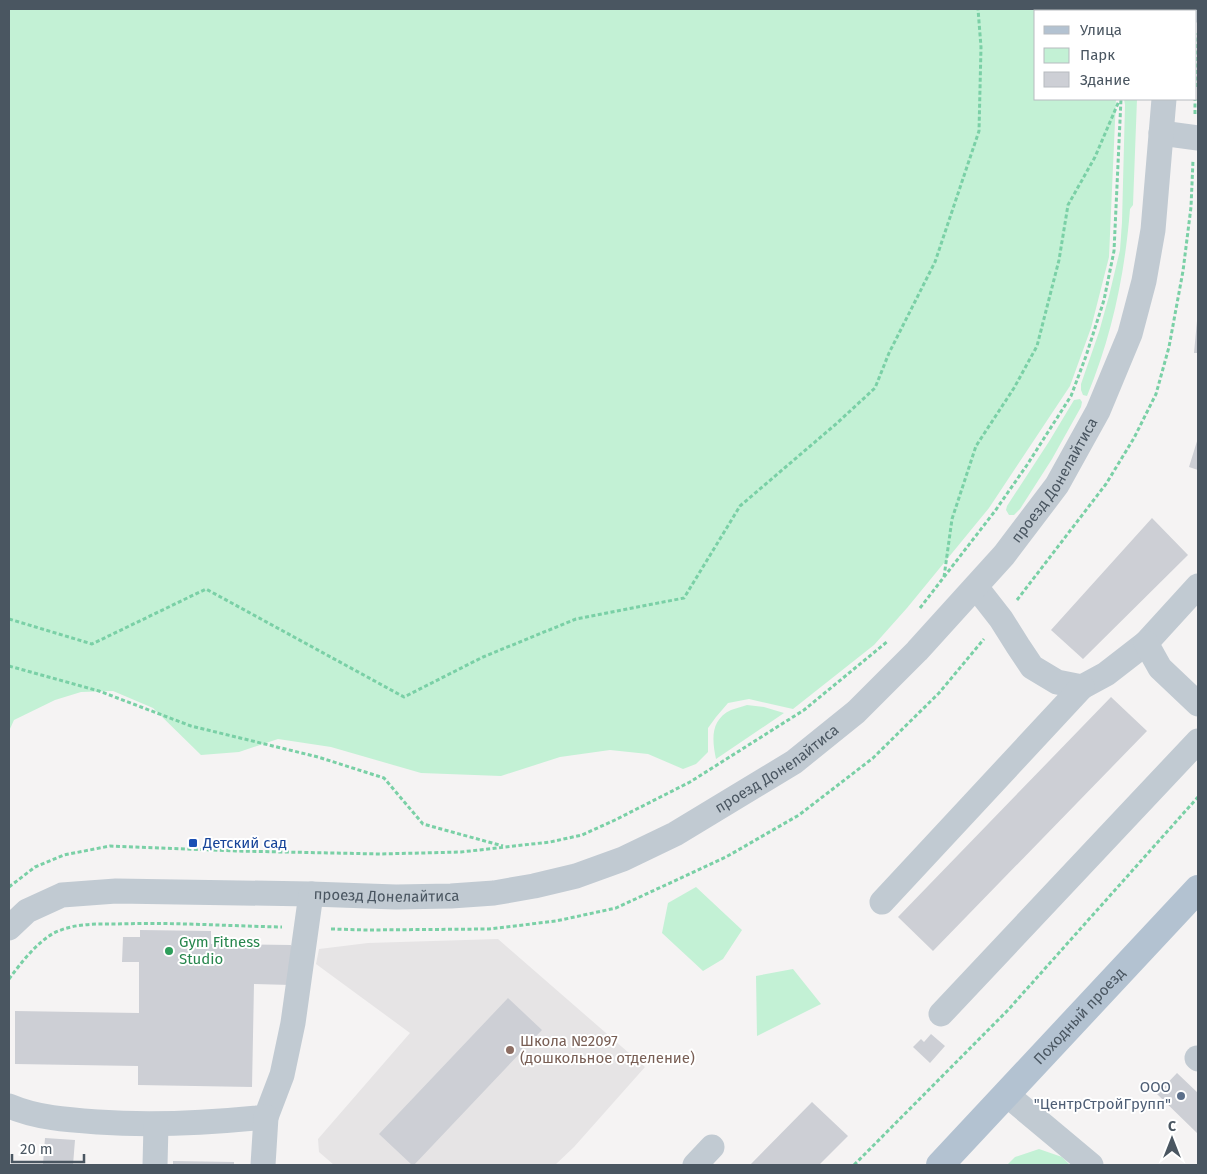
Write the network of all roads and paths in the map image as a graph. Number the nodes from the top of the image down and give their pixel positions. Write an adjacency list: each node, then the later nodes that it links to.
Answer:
1 (978, 9): 17 (path)
2 (1186, 9): 3 (street)
3 (1198, 10)
4 (1198, 28): 5 (path)
5 (1197, 58)
6 (1120, 100): 12 (path)
7 (1120, 100): 12 (path)
8 (1164, 100): 10 (street, проезд Донелайтиса)
9 (1195, 100): 11 (path)
10 (1161, 133): 11 (street); 14 (street, проезд Донелайтиса)
11 (1196, 137): 16 (path)
12 (944, 578): 15 (path)
13 (1198, 586): 19 (street)
14 (976, 587): 16 (street); 28 (street, проезд Донелайтиса)
15 (916, 612)
16 (1001, 618): 21 (street); 31 (path)
17 (9, 619)
18 (892, 637): 25 (path)
19 (1146, 643): 21 (street); 22 (street)
20 (9, 666): 25 (path)
21 (1082, 687): 29 (street)
22 (1198, 704)
23 (1198, 741): 33 (street)
24 (1198, 797): 42 (path)
25 (506, 847): 26 (path)
26 (9, 888)
27 (1198, 889): 34 (main road, Походный проезд)
28 (311, 894): 30 (street, проезд Донелайтиса); 31 (street)
29 (882, 902)
30 (9, 928)
31 (307, 928): 32 (path); 36 (street)
32 (9, 979)
33 (941, 1014)
34 (1006, 1094): 43 (main road, Походный проезд); 44 (street)
35 (9, 1106): 37 (street)
36 (266, 1117): 37 (street); 40 (street)
37 (156, 1125): 39 (street)
38 (712, 1147): 41 (street)
39 (155, 1165)
40 (263, 1165)
41 (695, 1165)
42 (854, 1165)
43 (940, 1165)
44 (1091, 1165)

